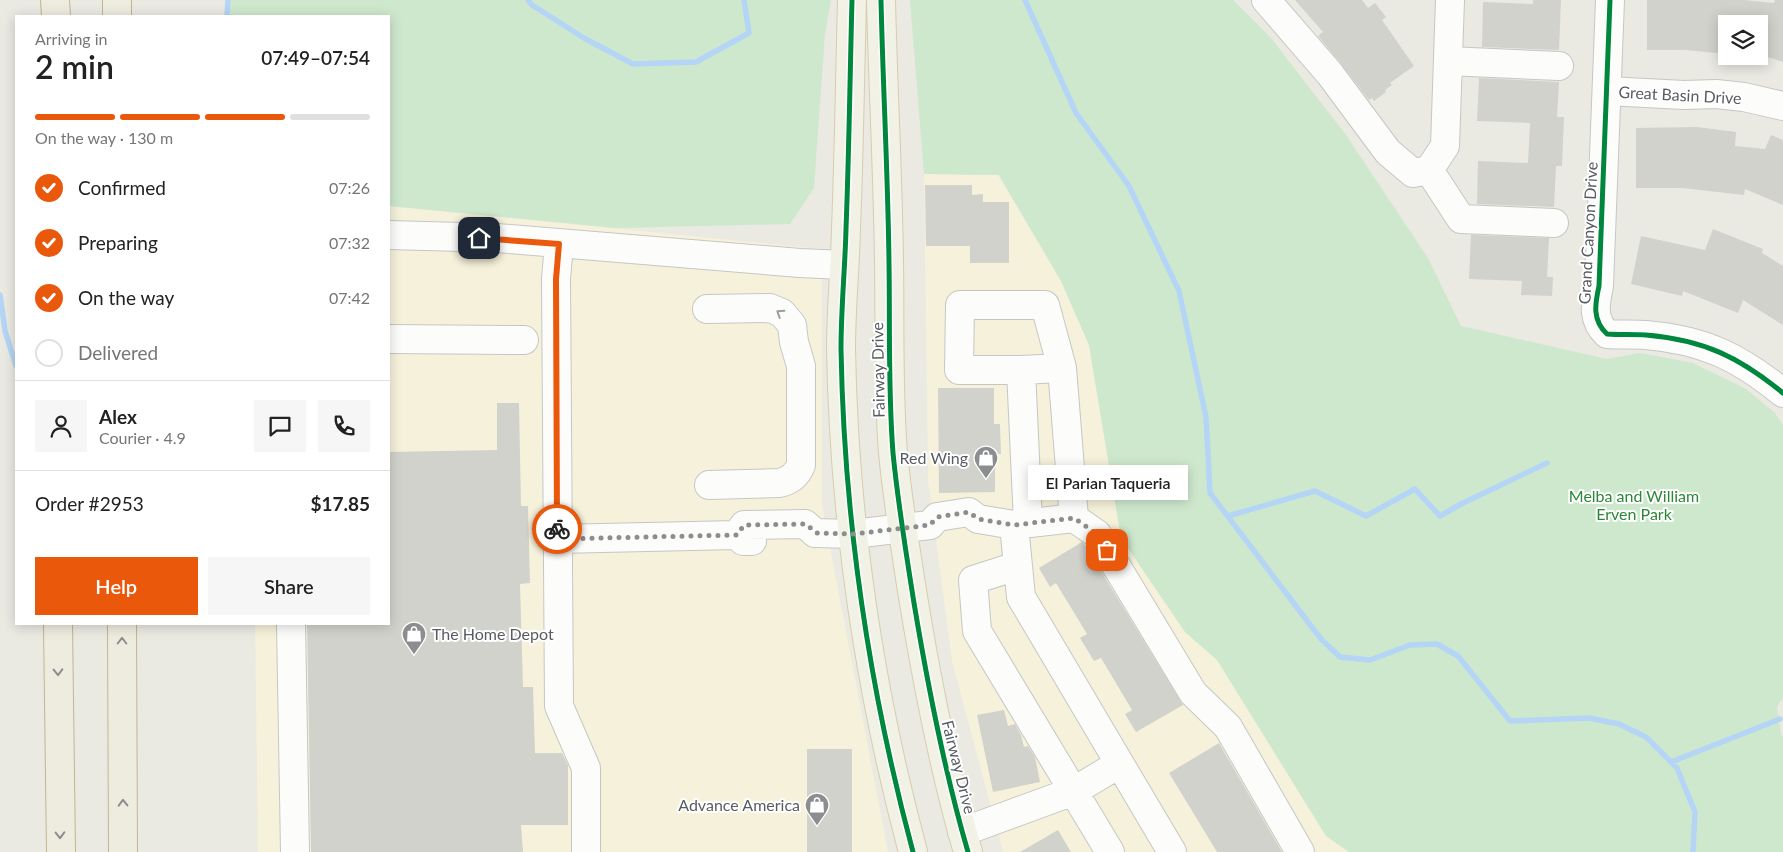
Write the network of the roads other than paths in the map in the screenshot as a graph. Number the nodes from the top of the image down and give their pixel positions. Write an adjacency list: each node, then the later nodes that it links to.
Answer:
1 (55, 0): 8 (highway)
2 (117, 0): 9 (highway)
3 (852, 0): 18 (main road)
4 (880, 0): 28 (main road, Fairway Drive)
5 (1266, 0): 14 (street)
6 (1450, 0): 10 (street)
7 (1610, 0): 12 (street, Grand Canyon Drive)
8 (56, 15)
9 (117, 15)
10 (1448, 61): 11 (street); 14 (street)
11 (1558, 66)
12 (1607, 91): 13 (street, Great Basin Drive); 24 (street, Grand Canyon Drive)
13 (1783, 106)
14 (1429, 170): 15 (street)
15 (1554, 223)
16 (390, 235): 17 (street)
17 (559, 244): 18 (street); 30 (street)
18 (844, 265): 29 (main road)
19 (707, 309): 25 (street, one-way to 19)
20 (390, 339): 21 (street)
21 (524, 340)
22 (1062, 368): 23 (street); 23 (street); 26 (street)
23 (1021, 370): 27 (street)
24 (1783, 393)
25 (709, 478)
26 (1074, 518): 27 (street); 45 (street)
27 (1021, 524): 28 (street); 31 (street)
28 (902, 529): 29 (street); 37 (main road, Fairway Drive)
29 (853, 534): 30 (street); 42 (main road)
30 (557, 539): 41 (street)
31 (1017, 566): 35 (street); 36 (street)
32 (58, 625): 38 (highway, one-way to 38)
33 (122, 625): 39 (highway, one-way to 33)
34 (291, 625): 40 (street)
35 (1119, 764): 36 (street); 44 (street)
36 (1074, 791): 37 (street); 43 (street)
37 (965, 842)
38 (60, 852)
39 (123, 852)
40 (294, 852)
41 (586, 852)
42 (913, 852)
43 (1110, 852)
44 (1172, 852)
45 (1300, 852)

